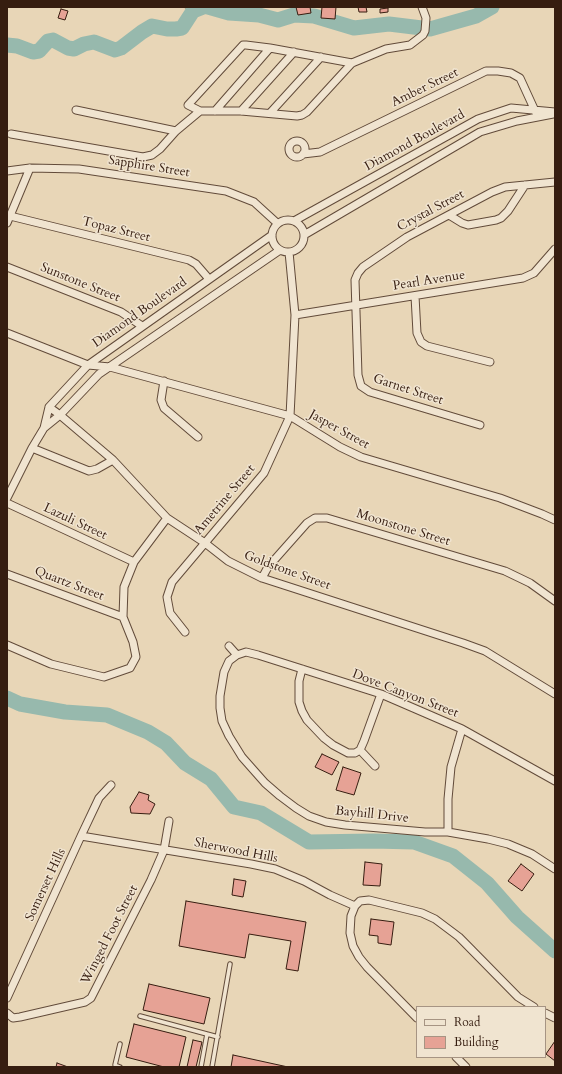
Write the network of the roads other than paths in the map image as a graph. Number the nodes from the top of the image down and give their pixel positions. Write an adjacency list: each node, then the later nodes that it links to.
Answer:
1 (422, 7): 5 (street)
2 (270, 48): 3 (street); 7 (street); 8 (street)
3 (294, 52): 4 (street); 9 (street)
4 (321, 57): 5 (street); 10 (street)
5 (352, 63): 10 (street)
6 (76, 110): 13 (street)
7 (200, 110): 8 (street); 13 (street)
8 (215, 111): 9 (street)
9 (241, 111): 10 (street)
10 (270, 113)
11 (555, 113): 12 (street, Diamond Boulevard)
12 (536, 114): 15 (street, Amber Street); 22 (street, Diamond Boulevard); 26 (street, Diamond Boulevard)
13 (176, 131): 14 (street)
14 (11, 134)
15 (303, 154)
16 (30, 168): 17 (street, Sapphire Street); 21 (street); 24 (street, Sapphire Street)
17 (7, 171)
18 (555, 182): 19 (street, Crystal Street)
19 (525, 185): 20 (street, Crystal Street); 20 (street)
20 (449, 215): 33 (street, Crystal Street)
21 (10, 216): 23 (street); 31 (street, Topaz Street)
22 (294, 221): 24 (street); 26 (street)
23 (7, 223)
24 (277, 223): 25 (street)
25 (272, 235): 28 (street); 31 (street, Diamond Boulevard)
26 (304, 235): 29 (street)
27 (555, 249): 32 (street, Pearl Avenue)
28 (280, 250): 29 (street); 39 (street, Diamond Boulevard)
29 (289, 252): 34 (street, Ametrine Street)
30 (7, 267): 35 (street, Sunstone Street)
31 (209, 279): 35 (street, Diamond Boulevard)
32 (415, 296): 33 (street, Pearl Avenue); 37 (street)
33 (356, 305): 34 (street, Pearl Avenue); 44 (street, Garnet Street)
34 (295, 315): 43 (street, Ametrine Street)
35 (142, 326): 38 (street, Diamond Boulevard)
36 (7, 333): 38 (street, Jasper Street)
37 (490, 362)
38 (88, 364): 39 (street, Jasper Street); 41 (street, Diamond Boulevard)
39 (110, 367): 40 (street, Jasper Street); 42 (street, Diamond Boulevard)
40 (164, 381): 43 (street, Jasper Street); 46 (street)
41 (49, 407): 42 (street, Goldstone Street); 45 (street, Diamond Boulevard)
42 (60, 415): 45 (street, Diamond Boulevard); 48 (street, Goldstone Street)
43 (290, 416): 52 (street, Jasper Street); 53 (street, Ametrine Street)
44 (480, 425)
45 (44, 428): 47 (street, Diamond Boulevard)
46 (198, 437)
47 (32, 448): 48 (street); 49 (street, Diamond Boulevard)
48 (113, 460): 51 (street, Goldstone Street)
49 (7, 498)
50 (7, 503): 54 (street, Lazuli Street)
51 (167, 518): 53 (street, Goldstone Street); 54 (street)
52 (555, 520)
53 (205, 543): 56 (street, Goldstone Street); 59 (street, Ametrine Street)
54 (134, 562): 58 (street)
55 (7, 574): 58 (street, Quartz Street)
56 (262, 578): 57 (street, Moonstone Street); 65 (street, Goldstone Street)
57 (555, 602)
58 (123, 617): 60 (street)
59 (185, 632)
60 (7, 645)
61 (229, 646): 62 (street)
62 (237, 655): 63 (street, Dove Canyon Street); 72 (street, Bayhill Drive)
63 (302, 669): 64 (street, Dove Canyon Street); 67 (street)
64 (381, 694): 66 (street, Dove Canyon Street); 67 (street)
65 (555, 694)
66 (462, 730): 69 (street, Dove Canyon Street); 72 (street)
67 (360, 750): 68 (street)
68 (375, 766)
69 (555, 780)
70 (111, 785): 73 (street, Somerset Hills)
71 (169, 821): 74 (street, Winged Foot Street)
72 (448, 832): 75 (street, Bayhill Drive)
73 (81, 836): 74 (street, Sherwood Hills); 78 (street, Somerset Hills)
74 (164, 850): 76 (street, Sherwood Hills); 80 (street, Winged Foot Street)
75 (555, 869)
76 (354, 906): 79 (street); 83 (street)
77 (230, 964): 86 (lane)
78 (7, 998)
79 (532, 1006)
80 (7, 1013)
81 (546, 1014): 84 (street)
82 (140, 1016): 85 (lane)
83 (416, 1017)
84 (555, 1018)
85 (207, 1034): 86 (lane); 90 (lane)
86 (218, 1037): 91 (lane)
87 (120, 1044): 89 (lane)
88 (457, 1058): 92 (street)
89 (120, 1067)
90 (200, 1067)
91 (212, 1067)
92 (466, 1067)

